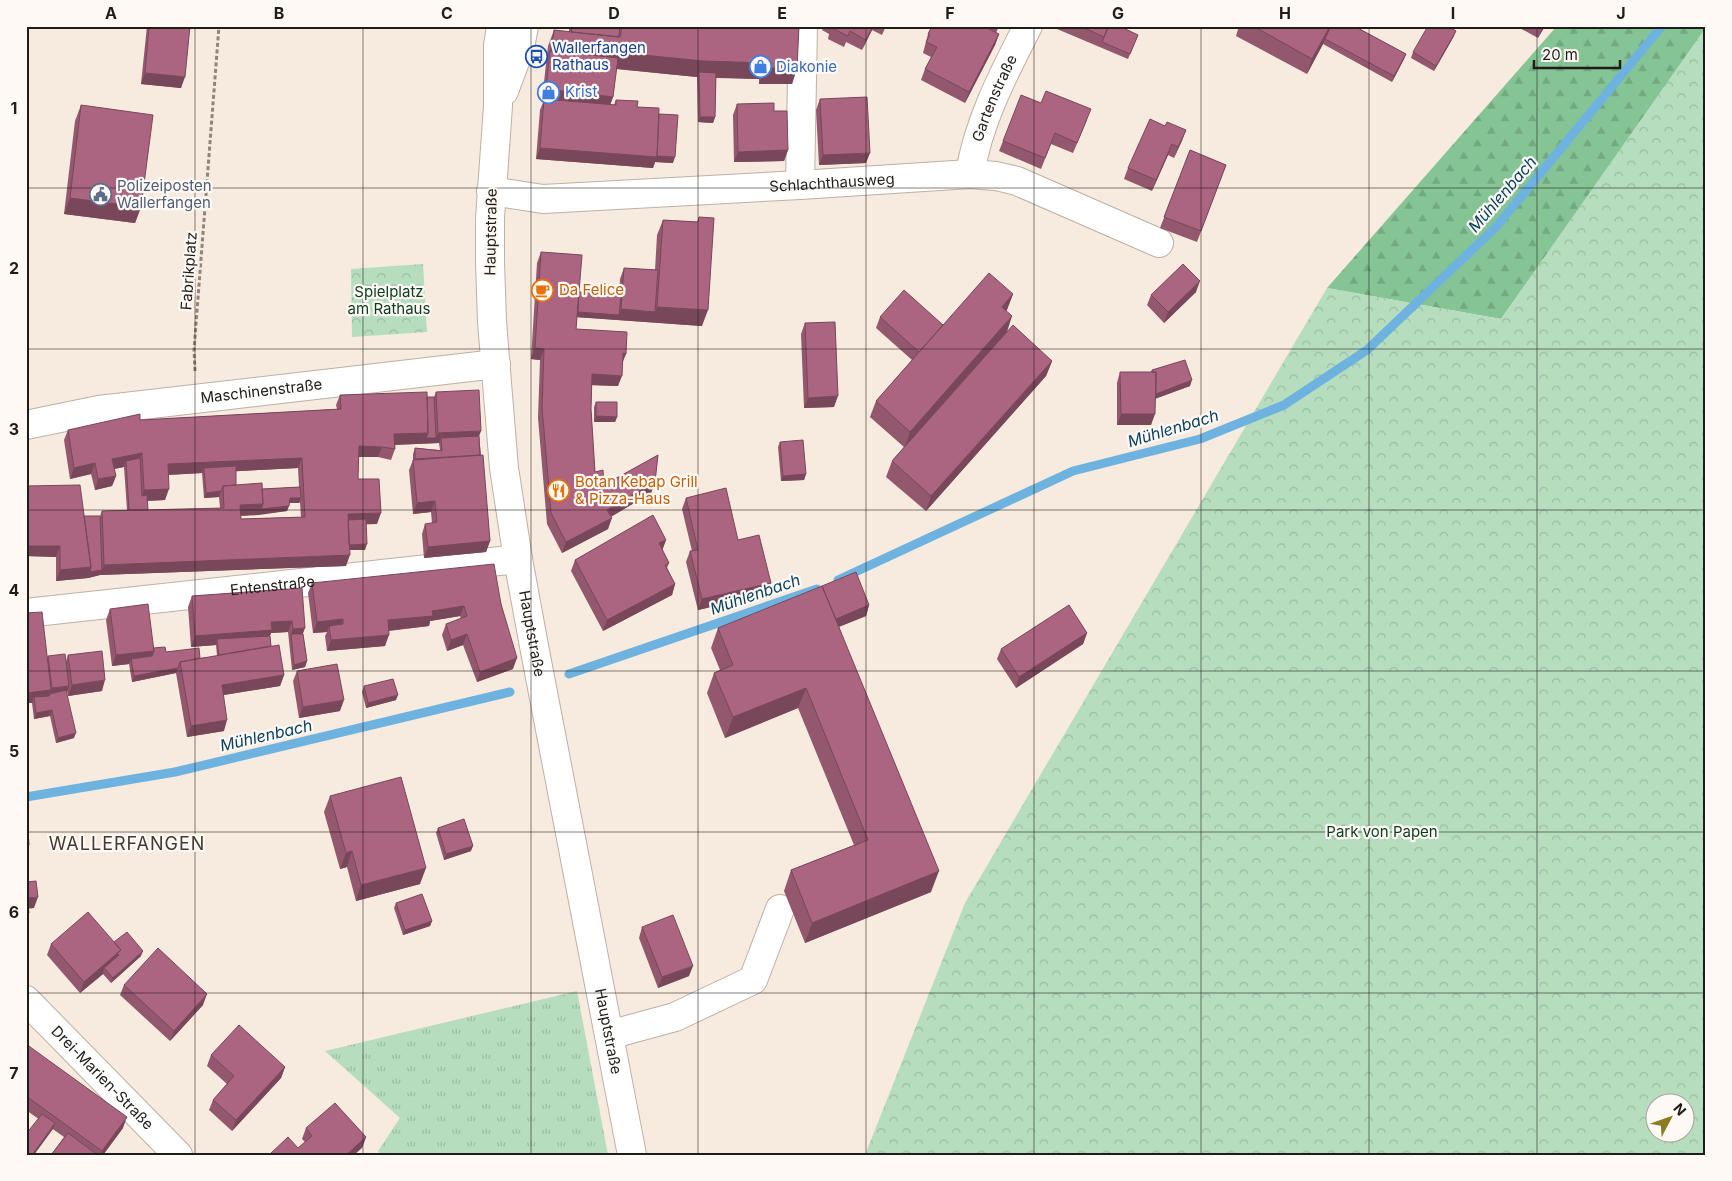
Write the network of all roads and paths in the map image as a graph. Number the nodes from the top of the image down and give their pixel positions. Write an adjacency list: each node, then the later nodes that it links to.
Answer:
1 (219, 26): 12 (path, Fabrikplatz)
2 (501, 26): 6 (street, Hauptstraße)
3 (524, 26): 6 (street, Hauptstraße)
4 (803, 26): 8 (street)
5 (1028, 26): 7 (street, Gartenstraße)
6 (498, 106): 9 (street, Hauptstraße)
7 (970, 174): 8 (street, Schlachthausweg); 10 (street, Schlachthausweg)
8 (800, 186): 9 (street, Schlachthausweg)
9 (491, 191): 11 (street, Hauptstraße)
10 (1160, 243)
11 (496, 364): 12 (street, Maschinenstraße); 14 (street, Hauptstraße)
12 (196, 399): 13 (street, Maschinenstraße)
13 (26, 425)
14 (518, 559): 15 (street, Entenstraße); 18 (street, Hauptstraße)
15 (26, 613)
16 (780, 909): 18 (street)
17 (26, 1000): 19 (street, Drei-Marien-Straße)
18 (609, 1035): 20 (street, Hauptstraße)
19 (178, 1155)
20 (632, 1155)

